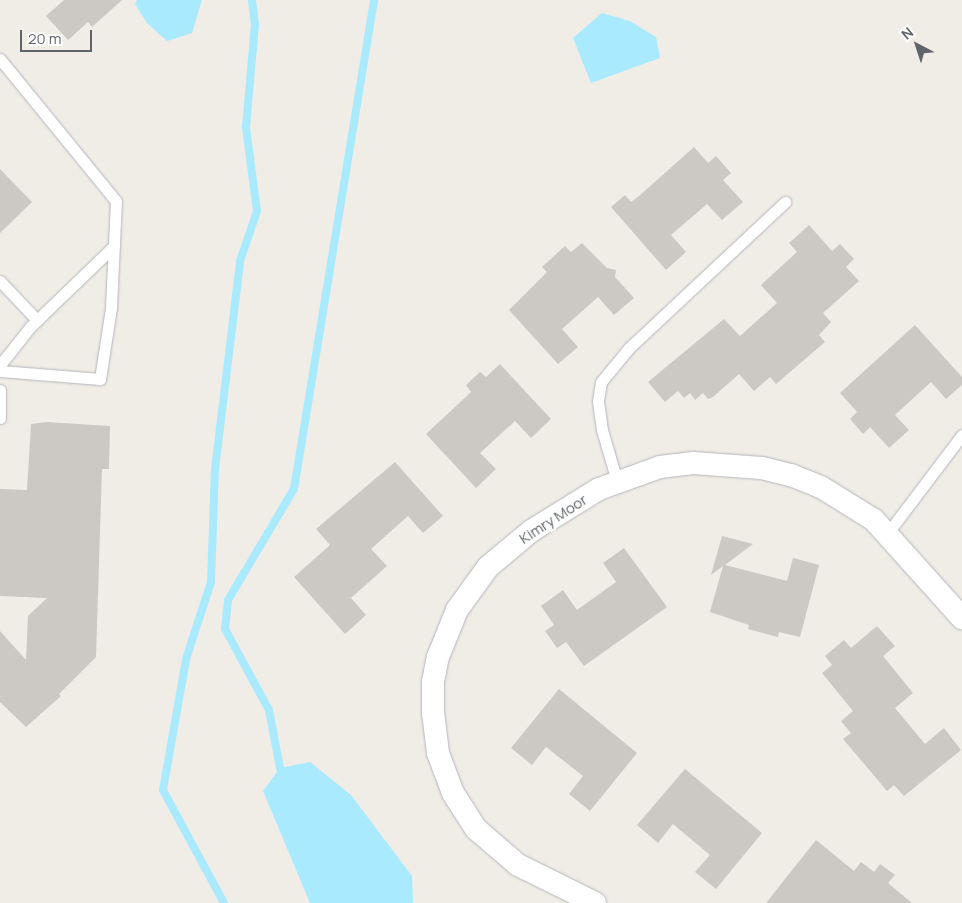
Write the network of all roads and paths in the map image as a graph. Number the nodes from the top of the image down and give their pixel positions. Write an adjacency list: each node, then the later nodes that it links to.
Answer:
1 (0, 59): 3 (lane)
2 (785, 202): 11 (lane)
3 (114, 246): 5 (lane); 7 (lane)
4 (0, 281): 5 (lane)
5 (37, 320): 6 (lane)
6 (0, 365)
7 (0, 371)
8 (0, 390): 9 (lane)
9 (0, 418)
10 (962, 435): 12 (lane)
11 (617, 482): 12 (street, Kimry Moor); 14 (street, Kimry Moor)
12 (887, 534): 13 (street, Kimry Moor)
13 (962, 618)
14 (594, 903)

